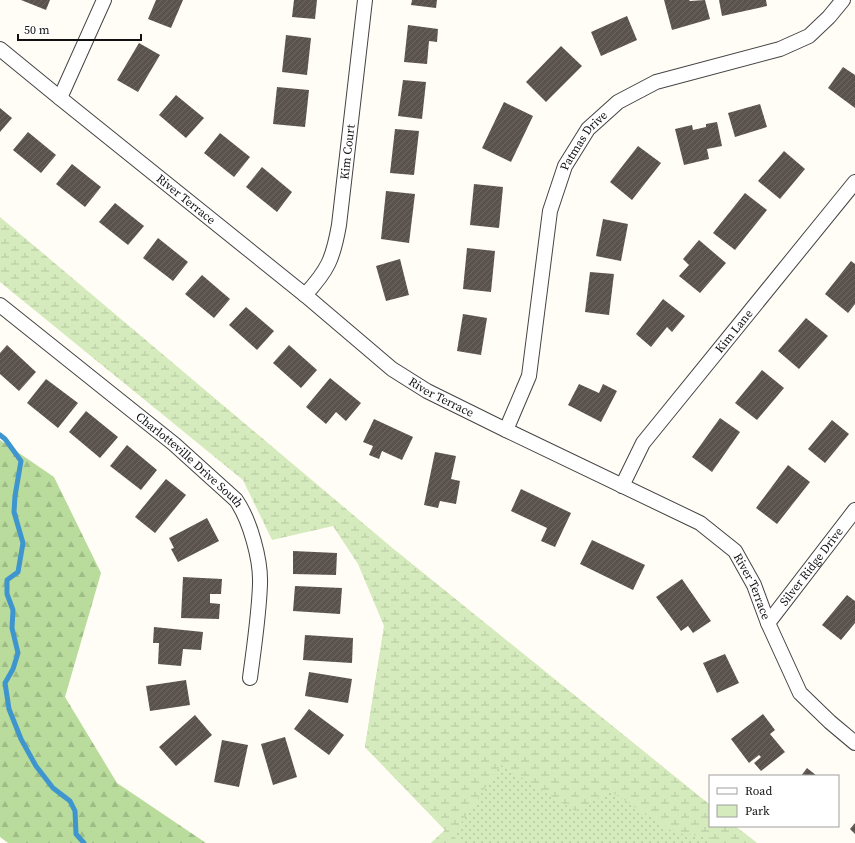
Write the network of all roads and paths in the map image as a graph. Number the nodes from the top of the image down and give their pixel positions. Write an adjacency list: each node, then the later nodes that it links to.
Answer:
1 (104, 0): 5 (street)
2 (365, 0): 7 (street, Kim Court)
3 (843, 0): 9 (street, Patmas Drive)
4 (0, 48): 5 (street, River Terrace)
5 (60, 98): 7 (street, River Terrace)
6 (855, 182): 10 (street, Kim Lane)
7 (305, 295): 9 (street, River Terrace)
8 (0, 305): 13 (street, Charlotteville Drive South)
9 (506, 430): 10 (street, River Terrace)
10 (622, 486): 12 (street, River Terrace)
11 (855, 510): 12 (street, Silver Ridge Drive)
12 (768, 623): 14 (street, River Terrace)
13 (250, 678)
14 (855, 743)

